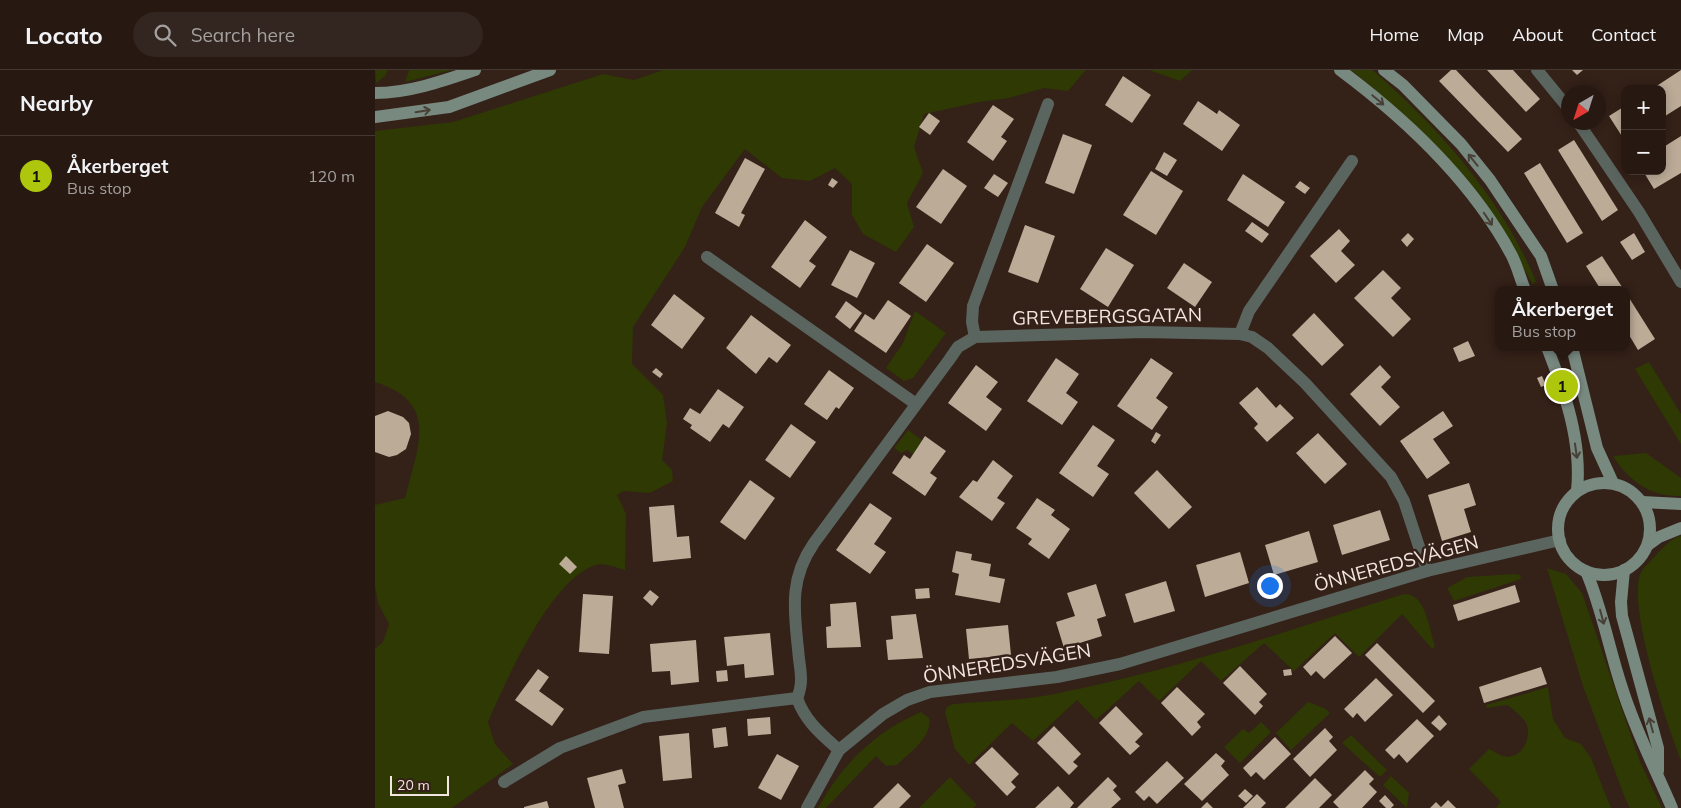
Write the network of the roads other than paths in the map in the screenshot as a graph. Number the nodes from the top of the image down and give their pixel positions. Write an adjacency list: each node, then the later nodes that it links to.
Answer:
1 (475, 70): 6 (street)
2 (550, 70): 9 (street, one-way to 2)
3 (1340, 70): 14 (street, one-way to 14)
4 (1385, 70): 15 (street, one-way to 4)
5 (1537, 70): 7 (street)
6 (375, 93)
7 (1561, 99)
8 (1048, 104): 17 (street)
9 (375, 117)
10 (1583, 130): 13 (street)
11 (1352, 161): 16 (street)
12 (707, 257): 20 (street)
13 (1681, 282)
14 (1523, 286)
15 (1552, 286)
16 (1240, 334): 17 (street, GREVEBERGSGATAN); 29 (street, GREVEBERGSGATAN)
17 (975, 337): 20 (street)
18 (1548, 351): 22 (street, one-way to 22)
19 (1573, 351): 21 (street)
20 (916, 404): 31 (street)
21 (1613, 483): 22 (street); 23 (street)
22 (1577, 491): 26 (street)
23 (1642, 502): 24 (street); 27 (street)
24 (1681, 504)
25 (1681, 528): 27 (street)
26 (1559, 540): 29 (street, ÖNNEREDSVÄGEN); 30 (street)
27 (1648, 545): 28 (street)
28 (1624, 570): 30 (street); 33 (street, one-way to 28)
29 (1427, 571): 32 (street, ÖNNEREDSVÄGEN)
30 (1586, 571): 33 (street, one-way to 33)
31 (797, 698): 32 (street); 34 (street)
32 (839, 750): 35 (street)
33 (1658, 773): 36 (street)
34 (504, 782)
35 (807, 808)
36 (1672, 808)

